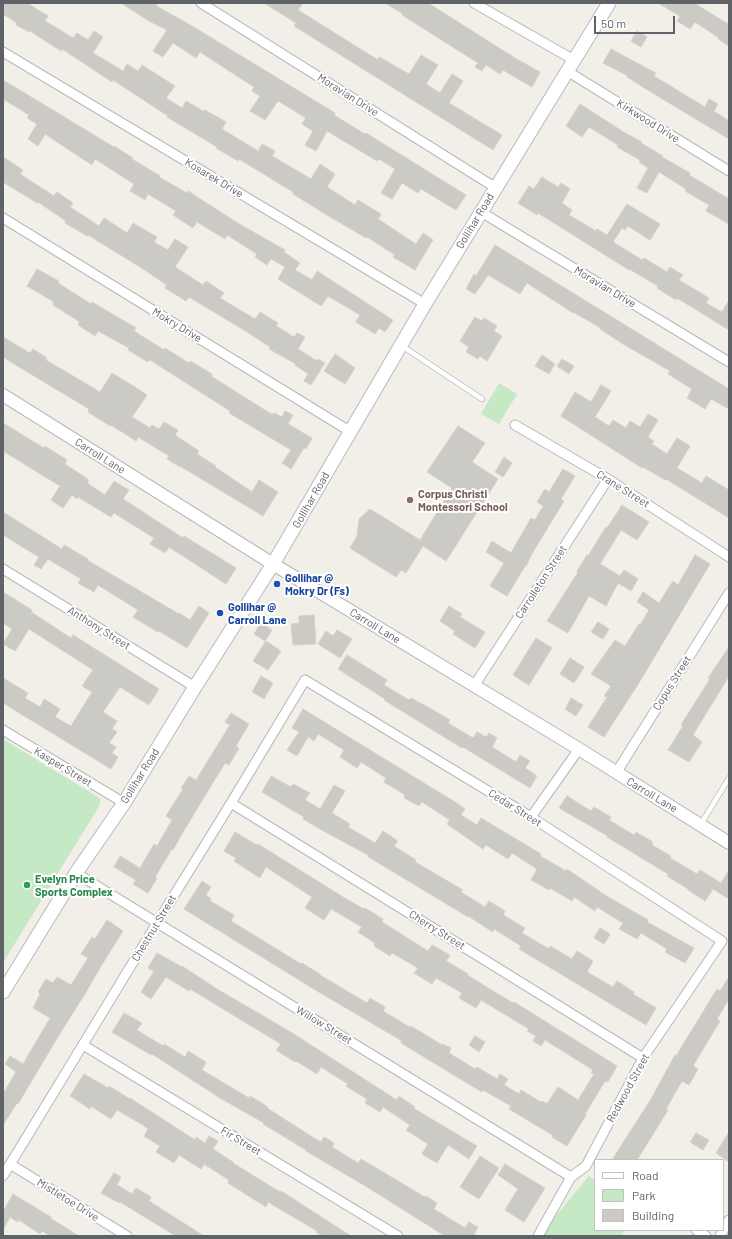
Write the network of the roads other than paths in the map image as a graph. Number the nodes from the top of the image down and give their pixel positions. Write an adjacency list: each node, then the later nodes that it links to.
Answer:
1 (201, 3): 7 (street, Moravian Drive)
2 (474, 3): 5 (street, Kirkwood Drive)
3 (609, 3): 5 (main road, Gollihar Road)
4 (3, 52): 10 (street, Kosarek Drive)
5 (570, 66): 6 (street, Kirkwood Drive); 7 (main road, Gollihar Road)
6 (729, 171)
7 (496, 188): 8 (main road, Gollihar Road)
8 (481, 212): 10 (main road, Gollihar Road); 12 (street, Moravian Drive)
9 (3, 218): 16 (street, Mokry Drive)
10 (425, 304): 11 (main road, Gollihar Road)
11 (401, 345): 14 (lane); 16 (main road, Gollihar Road)
12 (729, 362)
13 (3, 395): 19 (street, Carroll Lane)
14 (482, 400)
15 (515, 425): 17 (street, Crane Street)
16 (351, 432): 19 (main road, Gollihar Road)
17 (608, 479): 18 (street, Crane Street); 23 (street, Carrolleton Street)
18 (729, 557)
19 (273, 564): 23 (street, Carroll Lane); 24 (main road, Gollihar Road)
20 (3, 569): 24 (street, Anthony Street)
21 (729, 593): 27 (street, Copus Street)
22 (305, 680): 30 (street, Chestnut Street); 31 (street, Cedar Street)
23 (474, 686): 26 (street, Carroll Lane)
24 (195, 687): 29 (main road, Gollihar Road)
25 (3, 730): 29 (street, Kasper Street)
26 (579, 750): 27 (street, Carroll Lane); 31 (street)
27 (616, 773): 32 (street, Carroll Lane)
28 (729, 778): 32 (lane)
29 (124, 803): 34 (main road, Gollihar Road)
30 (231, 803): 35 (street, Chestnut Street); 39 (street, Cherry Street)
31 (531, 817): 36 (street, Cedar Street)
32 (700, 825): 33 (street, Carroll Lane)
33 (729, 843)
34 (76, 873): 35 (street, Willow Street); 37 (main road, Gollihar Road)
35 (157, 923): 38 (street, Chestnut Street); 44 (street, Willow Street)
36 (722, 941): 39 (street, Redwood Street)
37 (3, 992)
38 (83, 1045): 40 (street, Chestnut Street); 48 (street, Fir Street)
39 (643, 1058): 41 (street, Redwood Street)
40 (10, 1164): 43 (street, Chestnut Street); 47 (street, Mistletoe Drive)
41 (586, 1166): 42 (street); 44 (street, Redwood Street)
42 (594, 1170)
43 (3, 1176)
44 (571, 1177): 49 (street, Redwood Street)
45 (729, 1220): 46 (street)
46 (724, 1229)
47 (127, 1236)
48 (398, 1236)
49 (538, 1236)

